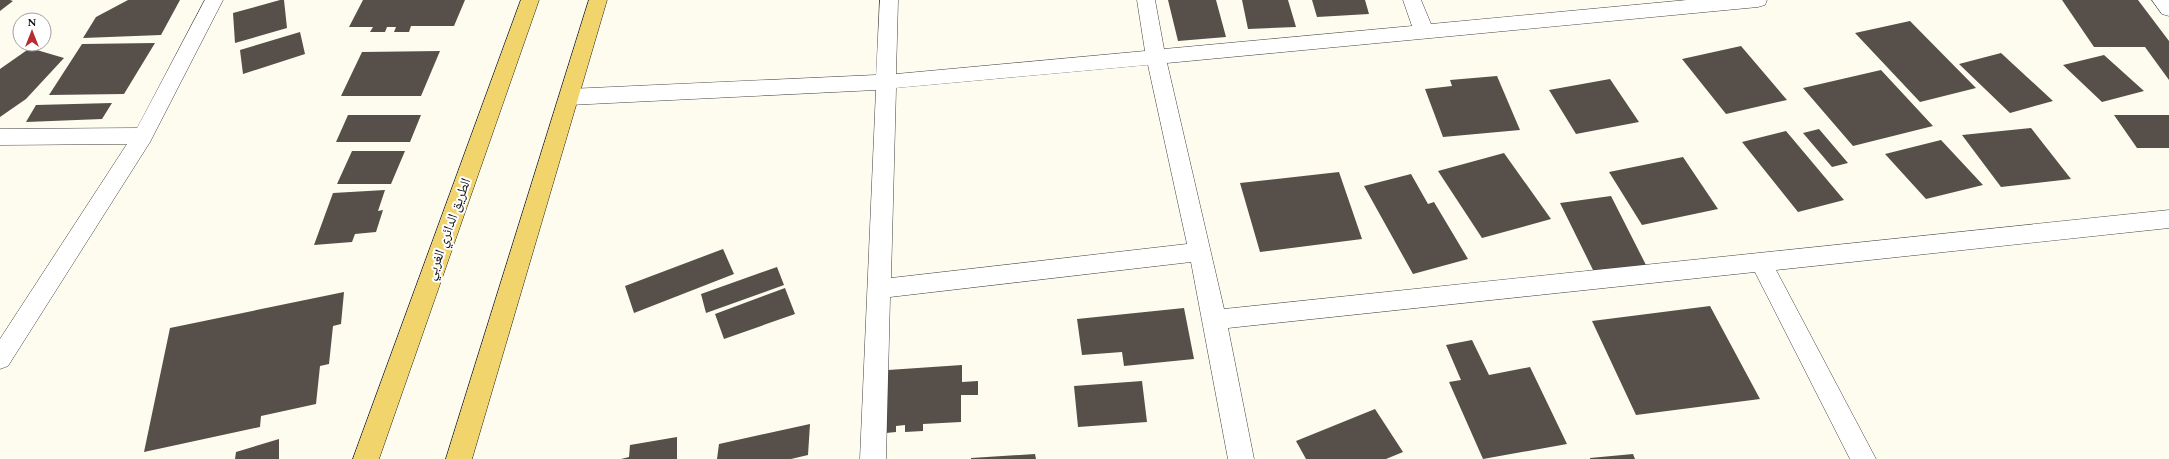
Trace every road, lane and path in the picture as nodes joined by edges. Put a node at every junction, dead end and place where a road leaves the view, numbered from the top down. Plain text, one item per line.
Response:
1 (214, 0) edge
2 (530, 0) edge
3 (598, 0) edge
4 (889, 0) edge
5 (1146, 0) edge
6 (1412, 0) edge
7 (1758, 0) edge
8 (2161, 0) edge
9 (1652, 5) edge
10 (2169, 9) edge
11 (1424, 32) junction
12 (1156, 57) junction
13 (886, 82) junction
14 (569, 97) junction
15 (144, 136) junction
16 (0, 137) edge
17 (2169, 219) edge
18 (1200, 252) junction
19 (1761, 262) junction
20 (879, 289) junction
21 (1215, 320) junction
22 (0, 359) edge
23 (366, 459) edge
24 (459, 459) edge
25 (873, 459) edge
26 (1241, 459) edge
27 (1863, 459) edge

1 - 15 street
2 - 23 main road, الطريق الدائري الغربي
3 - 14 main road
4 - 13 street
5 - 12 street
6 - 11 street
7 - 9 street
8 - 10 street
9 - 11 street
11 - 12 street
12 - 13 street
12 - 18 street
13 - 14 street
13 - 20 street
14 - 24 main road
15 - 16 street
15 - 22 street
17 - 19 street
18 - 20 street
18 - 21 street
19 - 21 street
19 - 27 street
20 - 25 street
21 - 26 street

